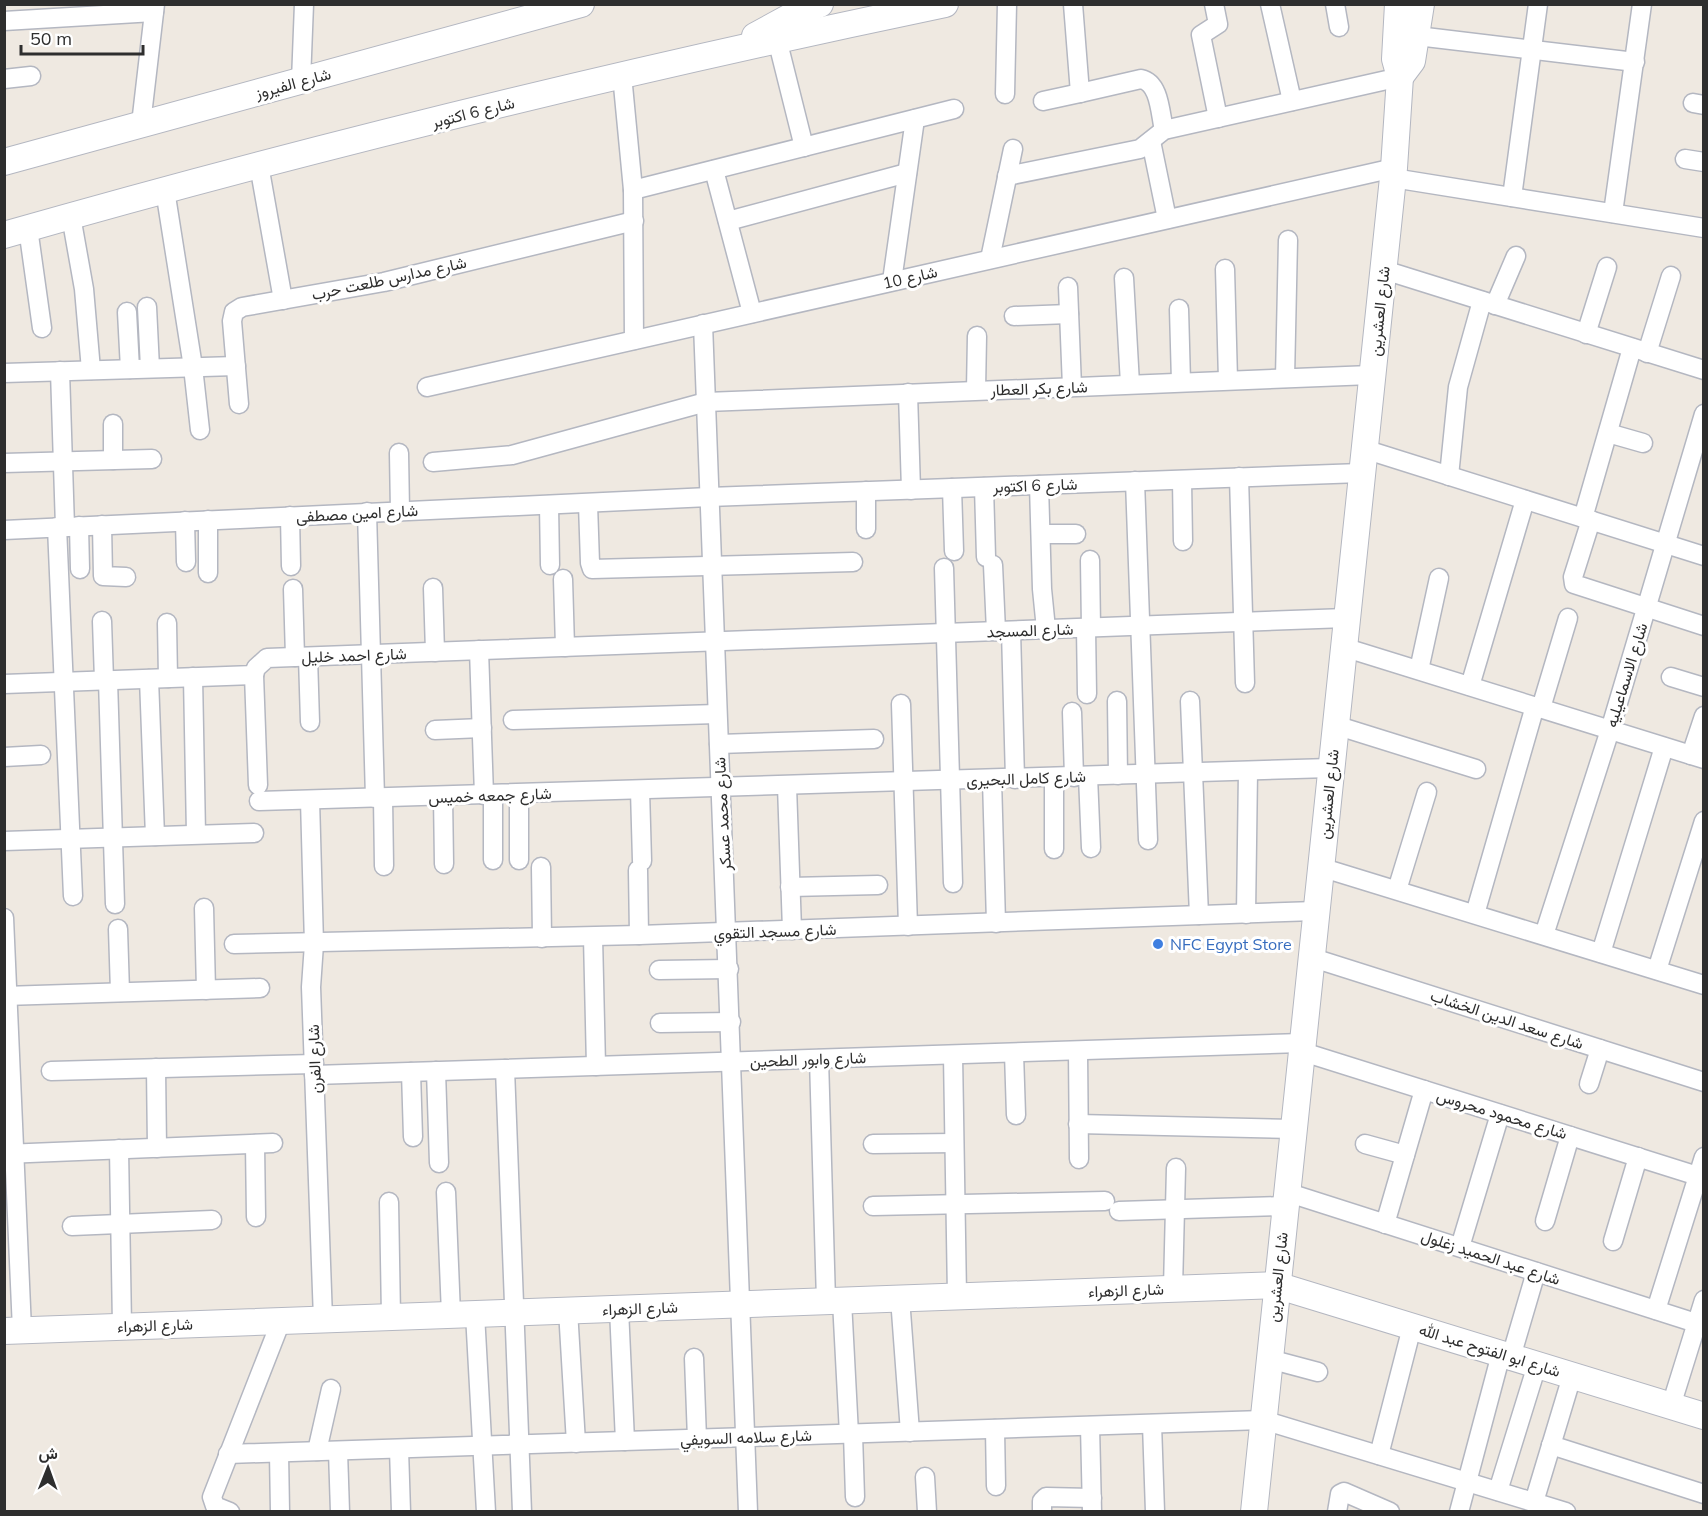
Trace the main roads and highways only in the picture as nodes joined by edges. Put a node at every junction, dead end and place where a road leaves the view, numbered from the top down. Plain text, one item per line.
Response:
1 (581, 4) edge
2 (820, 4) edge
3 (945, 4) edge
4 (1398, 4) edge
5 (1421, 4) edge
6 (735, 49) junction
7 (1400, 76) junction
8 (4, 162) edge
9 (16, 231) edge
10 (1276, 1285) junction
11 (13, 1331) edge
12 (1704, 1416) edge
13 (1254, 1512) edge

1 - 8 main road, شارع الفيروز
2 - 6 main road
3 - 6 main road, شارع 6 اكتوبر
4 - 7 main road, شارع العشرين
5 - 7 main road, شارع العشرين
6 - 9 main road, شارع 6 اكتوبر
7 - 10 main road, شارع العشرين
10 - 11 main road, شارع الزهراء
10 - 12 main road, شارع ابو الفتوح عبد الله
10 - 13 main road, شارع العشرين

